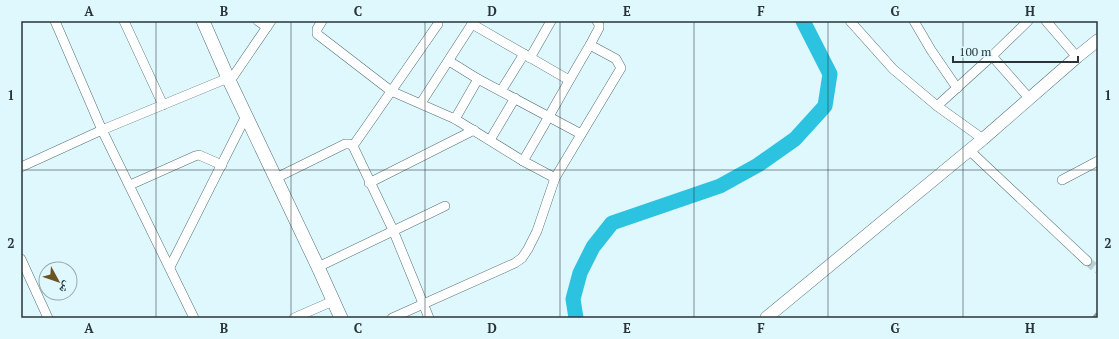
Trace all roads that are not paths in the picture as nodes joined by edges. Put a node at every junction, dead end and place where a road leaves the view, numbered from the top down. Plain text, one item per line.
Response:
1 (55, 21) edge
2 (124, 21) edge
3 (203, 21) edge
4 (258, 21) edge
5 (322, 21) edge
6 (438, 21) edge
7 (550, 21) edge
8 (597, 21) edge
9 (914, 21) edge
10 (1028, 21) edge
11 (1046, 21) edge
12 (852, 22) edge
13 (473, 23) edge
14 (269, 24) edge
15 (1098, 40) edge
16 (590, 45) junction
17 (527, 56) junction
18 (992, 56) junction
19 (1077, 57) junction
20 (449, 61) junction
21 (478, 78) junction
22 (229, 79) junction
23 (569, 80) junction
24 (957, 88) junction
25 (391, 91) junction
26 (501, 91) junction
27 (515, 98) junction
28 (1029, 98) junction
29 (421, 103) junction
30 (163, 105) junction
31 (937, 106) junction
32 (246, 116) junction
33 (550, 118) junction
34 (455, 119) junction
35 (102, 130) junction
36 (474, 130) junction
37 (581, 134) junction
38 (983, 139) junction
39 (490, 140) junction
40 (353, 146) junction
41 (969, 150) junction
42 (523, 161) junction
43 (1098, 161) edge
44 (222, 165) junction
45 (21, 167) edge
46 (276, 178) junction
47 (555, 178) junction
48 (1062, 180) dead end
49 (370, 183) junction
50 (130, 185) junction
51 (445, 206) dead end
52 (392, 230) junction
53 (21, 259) edge
54 (1087, 261) tunnel mouth
55 (170, 267) junction
56 (318, 267) junction
57 (333, 301) junction
58 (423, 304) junction
59 (48, 318) edge
60 (194, 318) edge
61 (294, 318) edge
62 (341, 318) edge
63 (392, 318) edge
64 (429, 318) edge
65 (766, 318) edge

1 - 35 street
2 - 30 street
3 - 22 main road
4 - 14 street
5 - 25 street
6 - 25 street
7 - 17 street
8 - 16 street
9 - 24 street
10 - 18 street
11 - 19 street
12 - 31 street
13 - 17 street
13 - 20 street
14 - 22 street
15 - 19 street
16 - 23 street
16 - 37 street
17 - 23 street
17 - 26 street
18 - 24 street
18 - 28 street
19 - 28 street
20 - 21 street
20 - 29 street
21 - 26 street
21 - 34 street
22 - 30 street
22 - 32 main road
23 - 33 street
24 - 31 street
25 - 29 street
25 - 40 street
26 - 27 street
27 - 33 street
27 - 39 street
28 - 38 street
29 - 34 street
30 - 35 street
31 - 38 street
32 - 44 street
32 - 46 main road
33 - 37 street
33 - 42 street
34 - 36 street
35 - 45 street
35 - 50 street
36 - 39 street
36 - 49 street
37 - 47 street
38 - 41 street
39 - 42 street
40 - 46 street
40 - 49 street
41 - 54 street
41 - 65 street
42 - 47 street
43 - 48 street
44 - 50 street
44 - 55 street
46 - 56 main road
47 - 58 street
49 - 52 street
50 - 55 street
51 - 52 street
52 - 56 street
52 - 58 street
53 - 59 street
55 - 60 street
56 - 57 main road
57 - 61 street
57 - 62 main road
58 - 63 street
58 - 64 street

